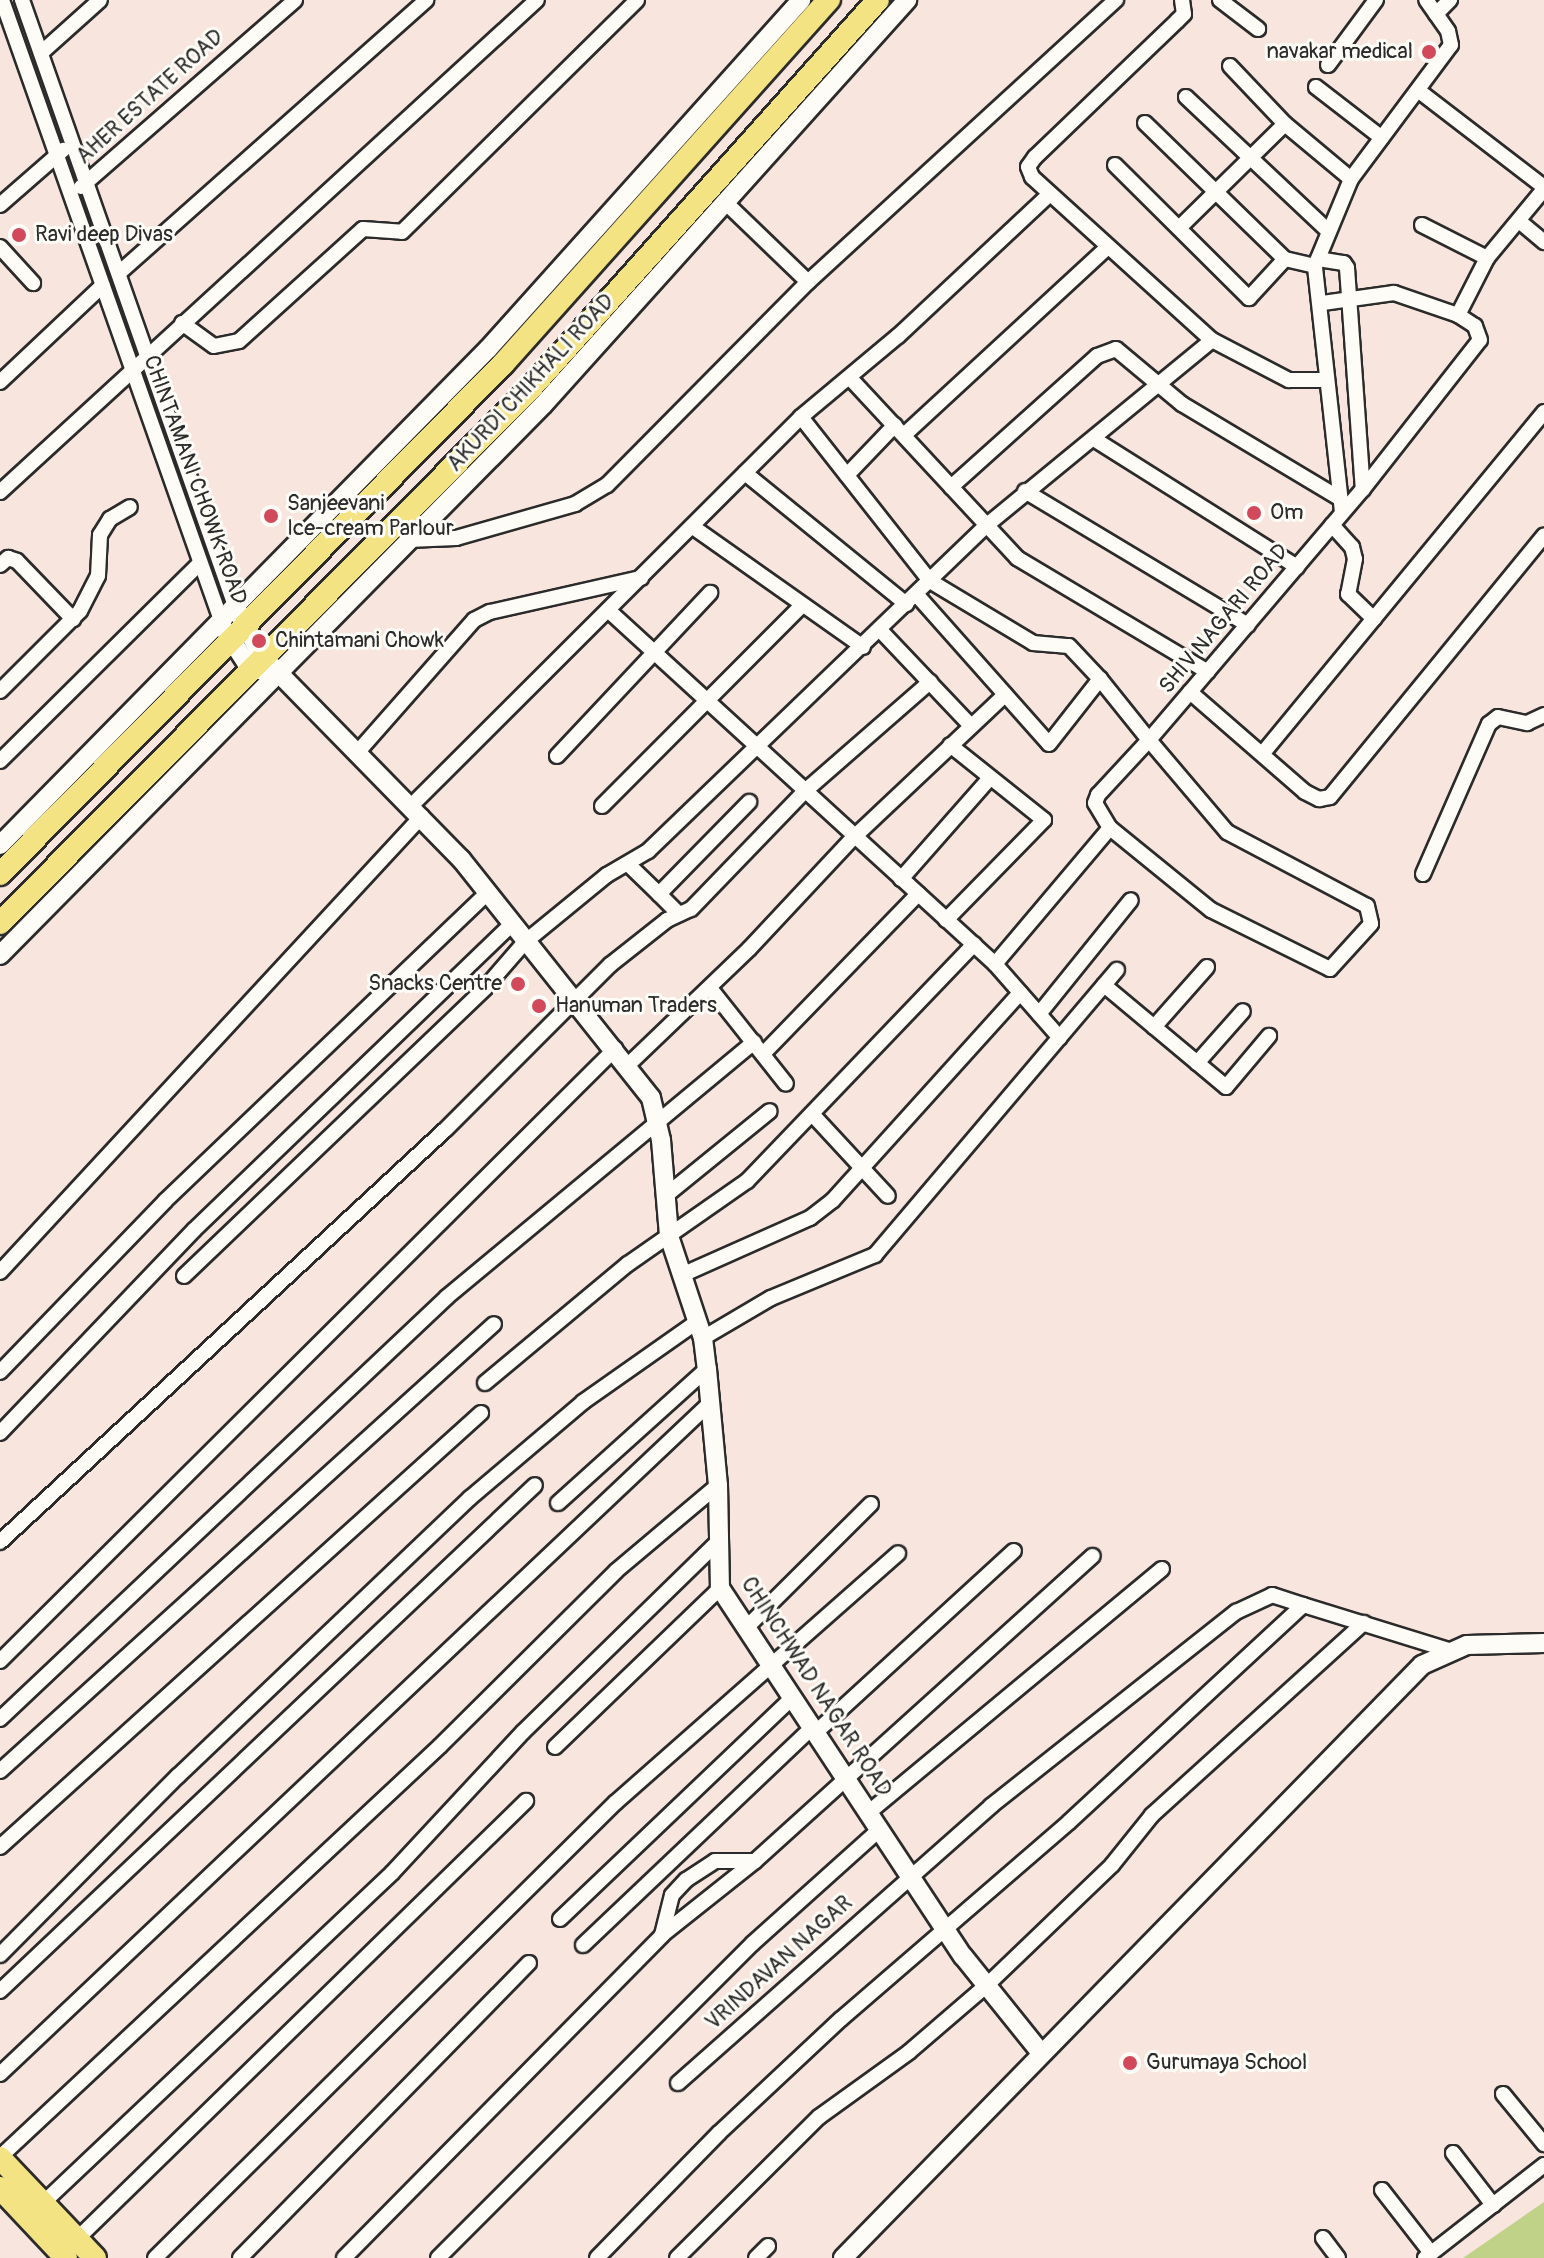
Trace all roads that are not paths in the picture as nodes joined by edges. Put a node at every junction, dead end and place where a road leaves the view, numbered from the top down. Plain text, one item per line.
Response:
1 (2, 0) edge
2 (22, 0) edge
3 (100, 0) edge
4 (295, 0) edge
5 (426, 0) edge
6 (537, 0) edge
7 (637, 0) edge
8 (801, 0) edge
9 (829, 0) edge
10 (878, 0) edge
11 (907, 0) edge
12 (1116, 0) edge
13 (1182, 0) edge
14 (1220, 0) edge
15 (1376, 0) edge
16 (1426, 0) edge
17 (1450, 0) edge
18 (1436, 14) junction
19 (1258, 29) dead end
20 (41, 53) junction
21 (1328, 65) dead end
22 (1230, 66) dead end
23 (1316, 87) dead end
24 (1419, 91) junction
25 (1186, 97) dead end
26 (1145, 123) dead end
27 (1285, 124) junction
28 (1382, 138) junction
29 (72, 142) junction
30 (57, 155) junction
31 (1249, 159) junction
32 (1115, 165) dead end
33 (1351, 179) junction
34 (87, 183) junction
35 (1544, 188) edge
36 (1217, 191) junction
37 (1050, 194) junction
38 (71, 195) junction
39 (725, 202) junction
40 (0, 205) edge
41 (1519, 221) junction
42 (1422, 225) dead end
43 (1179, 228) junction
44 (1326, 229) junction
45 (1544, 242) edge
46 (0, 247) edge
47 (1107, 248) junction
48 (1487, 258) junction
49 (1285, 259) junction
50 (1316, 262) junction
51 (119, 273) junction
52 (808, 282) junction
53 (33, 283) dead end
54 (103, 285) junction
55 (1347, 298) junction
56 (1323, 303) junction
57 (1458, 315) junction
58 (182, 323) junction
59 (1212, 340) junction
60 (145, 357) junction
61 (129, 373) junction
62 (850, 378) junction
63 (1327, 380) junction
64 (0, 382) edge
65 (1158, 387) junction
66 (1544, 412) edge
67 (801, 417) junction
68 (900, 430) junction
69 (1094, 439) junction
70 (745, 473) junction
71 (847, 475) junction
72 (951, 487) junction
73 (1363, 489) junction
74 (1025, 491) junction
75 (0, 492) edge
76 (1342, 506) junction
77 (130, 507) dead end
78 (987, 525) junction
79 (1332, 525) junction
80 (693, 527) junction
81 (1544, 536) edge
82 (408, 540) junction
83 (199, 564) junction
84 (0, 565) edge
85 (1297, 567) junction
86 (643, 578) junction
87 (930, 581) junction
88 (710, 593) dead end
89 (911, 599) junction
90 (801, 606) junction
91 (608, 610) junction
92 (73, 619) junction
93 (1374, 619) junction
94 (232, 623) junction
95 (1248, 625) junction
96 (880, 630) junction
97 (863, 647) junction
98 (654, 651) junction
99 (255, 661) junction
100 (1208, 672) junction
101 (278, 675) junction
102 (1100, 679) junction
103 (930, 682) junction
104 (0, 691) edge
105 (1190, 692) junction
106 (1005, 695) junction
107 (707, 699) junction
108 (1544, 715) edge
109 (971, 726) junction
110 (1149, 740) junction
111 (950, 745) junction
112 (757, 747) junction
113 (1263, 753) junction
114 (356, 754) junction
115 (557, 756) dead end
116 (0, 761) edge
117 (990, 778) junction
118 (805, 791) junction
119 (749, 802) dead end
120 (602, 806) dead end
121 (417, 811) junction
122 (1110, 828) junction
123 (853, 838) junction
124 (0, 845) edge
125 (629, 865) junction
126 (0, 874) edge
127 (1423, 874) dead end
128 (901, 879) junction
129 (487, 893) junction
130 (659, 894) junction
131 (918, 894) junction
132 (1131, 900) dead end
133 (679, 914) junction
134 (946, 920) junction
135 (0, 923) edge
136 (511, 925) junction
137 (525, 942) junction
138 (974, 944) junction
139 (0, 955) edge
140 (995, 964) junction
141 (1207, 967) dead end
142 (1117, 970) dead end
143 (1104, 985) junction
144 (710, 988) junction
145 (1020, 993) junction
146 (575, 1002) junction
147 (1243, 1011) dead end
148 (1039, 1014) junction
149 (1154, 1027) junction
150 (1269, 1036) dead end
151 (1060, 1038) junction
152 (759, 1048) junction
153 (615, 1049) junction
154 (1197, 1063) junction
155 (628, 1065) junction
156 (786, 1084) dead end
157 (770, 1111) dead end
158 (813, 1115) junction
159 (657, 1120) junction
160 (863, 1169) junction
161 (888, 1196) dead end
162 (664, 1197) junction
163 (669, 1236) junction
164 (182, 1244) junction
165 (199, 1261) junction
166 (0, 1272) edge
167 (684, 1274) junction
168 (184, 1276) dead end
169 (494, 1324) dead end
170 (700, 1330) junction
171 (707, 1369) junction
172 (0, 1372) edge
173 (485, 1383) dead end
174 (711, 1402) junction
175 (481, 1413) dead end
176 (0, 1433) edge
177 (535, 1485) dead end
178 (718, 1485) junction
179 (558, 1503) dead end
180 (871, 1504) dead end
181 (719, 1541) junction
182 (0, 1542) edge
183 (1014, 1551) dead end
184 (898, 1553) dead end
185 (1092, 1556) dead end
186 (1162, 1569) dead end
187 (720, 1588) junction
188 (1303, 1605) junction
189 (1364, 1623) junction
190 (746, 1628) junction
191 (1544, 1643) edge
192 (1448, 1650) junction
193 (0, 1661) edge
194 (770, 1666) junction
195 (791, 1699) junction
196 (0, 1719) edge
197 (812, 1731) junction
198 (555, 1747) dead end
199 (0, 1771) edge
200 (846, 1779) junction
201 (526, 1801) dead end
202 (868, 1813) junction
203 (879, 1830) junction
204 (0, 1847) edge
205 (755, 1861) junction
206 (910, 1876) junction
207 (560, 1919) dead end
208 (945, 1927) junction
209 (662, 1935) junction
210 (583, 1945) dead end
211 (0, 1955) edge
212 (529, 1963) dead end
213 (987, 1985) junction
214 (0, 1991) edge
215 (1041, 2053) junction
216 (0, 2074) edge
217 (678, 2083) dead end
218 (1503, 2094) dead end
219 (1544, 2144) edge
220 (1453, 2153) dead end
221 (1544, 2165) edge
222 (2, 2172) edge
223 (1382, 2190) dead end
224 (42, 2204) junction
225 (1493, 2205) junction
226 (1323, 2238) dead end
227 (768, 2246) dead end
228 (71, 2249) edge
229 (1428, 2256) edge
230 (95, 2258) edge
231 (155, 2258) edge
232 (240, 2258) edge
233 (344, 2258) edge
234 (438, 2258) edge
235 (597, 2258) edge
236 (677, 2258) edge
237 (756, 2258) edge
238 (843, 2258) edge
239 (1338, 2258) edge

1 - 30 street, CHINTAMANI CHOWK ROAD
2 - 20 street, CHINTAMANI CHOWK ROAD
3 - 20 street
4 - 34 street, AHER ESTATE ROAD
5 - 51 street
6 - 58 street
7 - 58 street
8 - 94 street
9 - 94 main road, AKURDI CHIKHALI ROAD
10 - 99 main road, AKURDI CHIKHALI ROAD
11 - 39 street
12 - 52 street
13 - 37 street
14 - 19 street
15 - 21 street
16 - 18 street
17 - 18 street
18 - 24 street
20 - 29 street, CHINTAMANI CHOWK ROAD
22 - 27 street
23 - 28 street
24 - 28 street
24 - 35 street
25 - 31 street
26 - 36 street
27 - 31 street
27 - 33 street
28 - 33 street
29 - 30 street
29 - 34 street, CHINTAMANI CHOWK ROAD
30 - 38 street, CHINTAMANI CHOWK ROAD
30 - 40 street
31 - 36 street
31 - 44 street
32 - 43 street
33 - 44 street
34 - 38 street, AHER ESTATE ROAD
34 - 51 street, CHINTAMANI CHOWK ROAD
35 - 41 street
36 - 43 street
36 - 49 street
37 - 47 street
37 - 62 street
38 - 54 street, CHINTAMANI CHOWK ROAD
39 - 52 street
39 - 82 street
41 - 45 street
41 - 48 street
42 - 48 street
43 - 49 street
44 - 50 street
46 - 53 street
47 - 59 street
47 - 68 street
48 - 57 street
49 - 50 street
50 - 55 street
50 - 56 street
51 - 60 street, CHINTAMANI CHOWK ROAD
52 - 82 street
54 - 61 street, CHINTAMANI CHOWK ROAD
54 - 64 street
55 - 56 street
55 - 57 street
55 - 73 street
56 - 63 street
57 - 73 street, SHIV NAGARI ROAD
58 - 60 street
59 - 63 street
59 - 65 street
60 - 61 street
60 - 94 street, CHINTAMANI CHOWK ROAD
61 - 75 street
61 - 83 street, CHINTAMANI CHOWK ROAD
62 - 67 street
62 - 68 street
63 - 76 street
65 - 69 street
65 - 72 street
65 - 76 street
66 - 93 street
67 - 70 street
67 - 71 street
68 - 71 street
68 - 72 street
69 - 74 street
69 - 85 street
70 - 80 street
70 - 89 street
71 - 87 street
72 - 78 street
73 - 76 street, SHIV NAGARI ROAD
74 - 78 street
74 - 95 street
76 - 79 street, SHIV NAGARI ROAD
77 - 92 street
78 - 87 street
78 - 100 street
79 - 85 street, SHIV NAGARI ROAD
79 - 93 street
80 - 86 street
80 - 90 street
81 - 113 street
82 - 101 street
83 - 94 street, CHINTAMANI CHOWK ROAD
83 - 116 street
84 - 92 street
85 - 95 street, SHIV NAGARI ROAD
86 - 91 street
86 - 114 street
87 - 89 street
87 - 102 street
88 - 98 street
89 - 96 street
89 - 106 street
90 - 97 street
90 - 107 street
91 - 98 street
91 - 121 street
92 - 104 street
93 - 113 street
94 - 99 street, CHINTAMANI CHOWK ROAD
94 - 124 street
94 - 126 main road, AKURDI CHIKHALI ROAD
95 - 100 street, SHIV NAGARI ROAD
96 - 97 street
96 - 103 street
97 - 112 street
98 - 107 street
98 - 115 street
99 - 101 street, CHINTAMANI CHOWK ROAD
99 - 135 main road, AKURDI CHIKHALI ROAD
100 - 105 street, SHIV NAGARI ROAD
101 - 114 street, CHINCHWAD NAGAR ROAD
101 - 139 street
102 - 106 street
102 - 110 street
103 - 109 street
103 - 118 street
105 - 110 street, SHIV NAGARI ROAD
105 - 113 street
106 - 109 street
107 - 112 street
107 - 120 street
108 - 127 street
109 - 111 street
110 - 122 street, SHIV NAGARI ROAD
110 - 122 street
111 - 117 street
111 - 123 street
112 - 118 street
112 - 125 street
114 - 121 street, CHINCHWAD NAGAR ROAD
117 - 128 street
117 - 134 street
118 - 123 street
118 - 133 street
119 - 130 street
121 - 129 street, CHINCHWAD NAGAR ROAD
121 - 166 street
122 - 140 street
123 - 128 street
123 - 144 street
125 - 130 street
125 - 137 street
128 - 131 street
129 - 136 street, CHINCHWAD NAGAR ROAD
129 - 172 street
130 - 133 street
131 - 134 street
131 - 152 street
132 - 148 street
133 - 146 street
134 - 138 street
136 - 137 street, CHINCHWAD NAGAR ROAD
136 - 164 street
137 - 146 street, CHINCHWAD NAGAR ROAD
137 - 165 street
138 - 140 street
138 - 158 street
140 - 145 street
141 - 149 street
142 - 143 street
143 - 149 street
143 - 151 street
144 - 152 street
144 - 155 street
145 - 148 street
145 - 160 street
146 - 153 street, CHINCHWAD NAGAR ROAD
146 - 182 street
147 - 154 street
148 - 151 street
149 - 154 street
150 - 154 street
151 - 170 street
152 - 156 street
152 - 159 street
153 - 155 street, CHINCHWAD NAGAR ROAD
153 - 193 street
155 - 159 street, CHINCHWAD NAGAR ROAD
157 - 162 street
158 - 160 street
158 - 163 street
159 - 162 street, CHINCHWAD NAGAR ROAD
159 - 196 street
160 - 161 street
160 - 167 street
162 - 163 street, CHINCHWAD NAGAR ROAD
163 - 167 street, CHINCHWAD NAGAR ROAD
163 - 173 street
164 - 165 street
164 - 176 street
165 - 168 street
167 - 170 street, CHINCHWAD NAGAR ROAD
169 - 199 street
170 - 171 street, CHINCHWAD NAGAR ROAD
170 - 211 street
171 - 174 street, CHINCHWAD NAGAR ROAD
171 - 179 street
174 - 178 street, CHINCHWAD NAGAR ROAD
174 - 216 street
175 - 204 street
177 - 214 street
178 - 181 street, CHINCHWAD NAGAR ROAD
178 - 222 street
180 - 190 street
181 - 187 street, CHINCHWAD NAGAR ROAD
181 - 224 street
183 - 197 street
184 - 194 street
185 - 200 street
186 - 202 street
187 - 190 street, CHINCHWAD NAGAR ROAD
187 - 198 street
188 - 189 street, VRINDAVAN NAGAR
188 - 206 street, VRINDAVAN NAGAR
188 - 208 street
189 - 192 street, VRINDAVAN NAGAR
189 - 213 street
190 - 194 street, CHINCHWAD NAGAR ROAD
191 - 192 street
192 - 215 street
194 - 195 street, CHINCHWAD NAGAR ROAD
194 - 231 street
195 - 197 street, CHINCHWAD NAGAR ROAD
195 - 207 street
197 - 200 street, CHINCHWAD NAGAR ROAD
197 - 210 street
200 - 202 street, CHINCHWAD NAGAR ROAD
200 - 205 street
201 - 228 street
202 - 203 street, CHINCHWAD NAGAR ROAD
203 - 206 street, CHINCHWAD NAGAR ROAD
203 - 234 street
205 - 209 street
205 - 209 street
206 - 208 street, CHINCHWAD NAGAR ROAD
206 - 217 street, VRINDAVAN NAGAR
208 - 213 street, CHINCHWAD NAGAR ROAD
208 - 235 street
209 - 233 street
212 - 232 street
213 - 215 street, CHINCHWAD NAGAR ROAD
213 - 236 street
215 - 238 street
218 - 219 street
220 - 225 street
221 - 225 street
222 - 224 main road
222 - 228 main road
223 - 229 street
224 - 228 main road
225 - 229 street
226 - 239 street
227 - 237 street
228 - 230 main road

